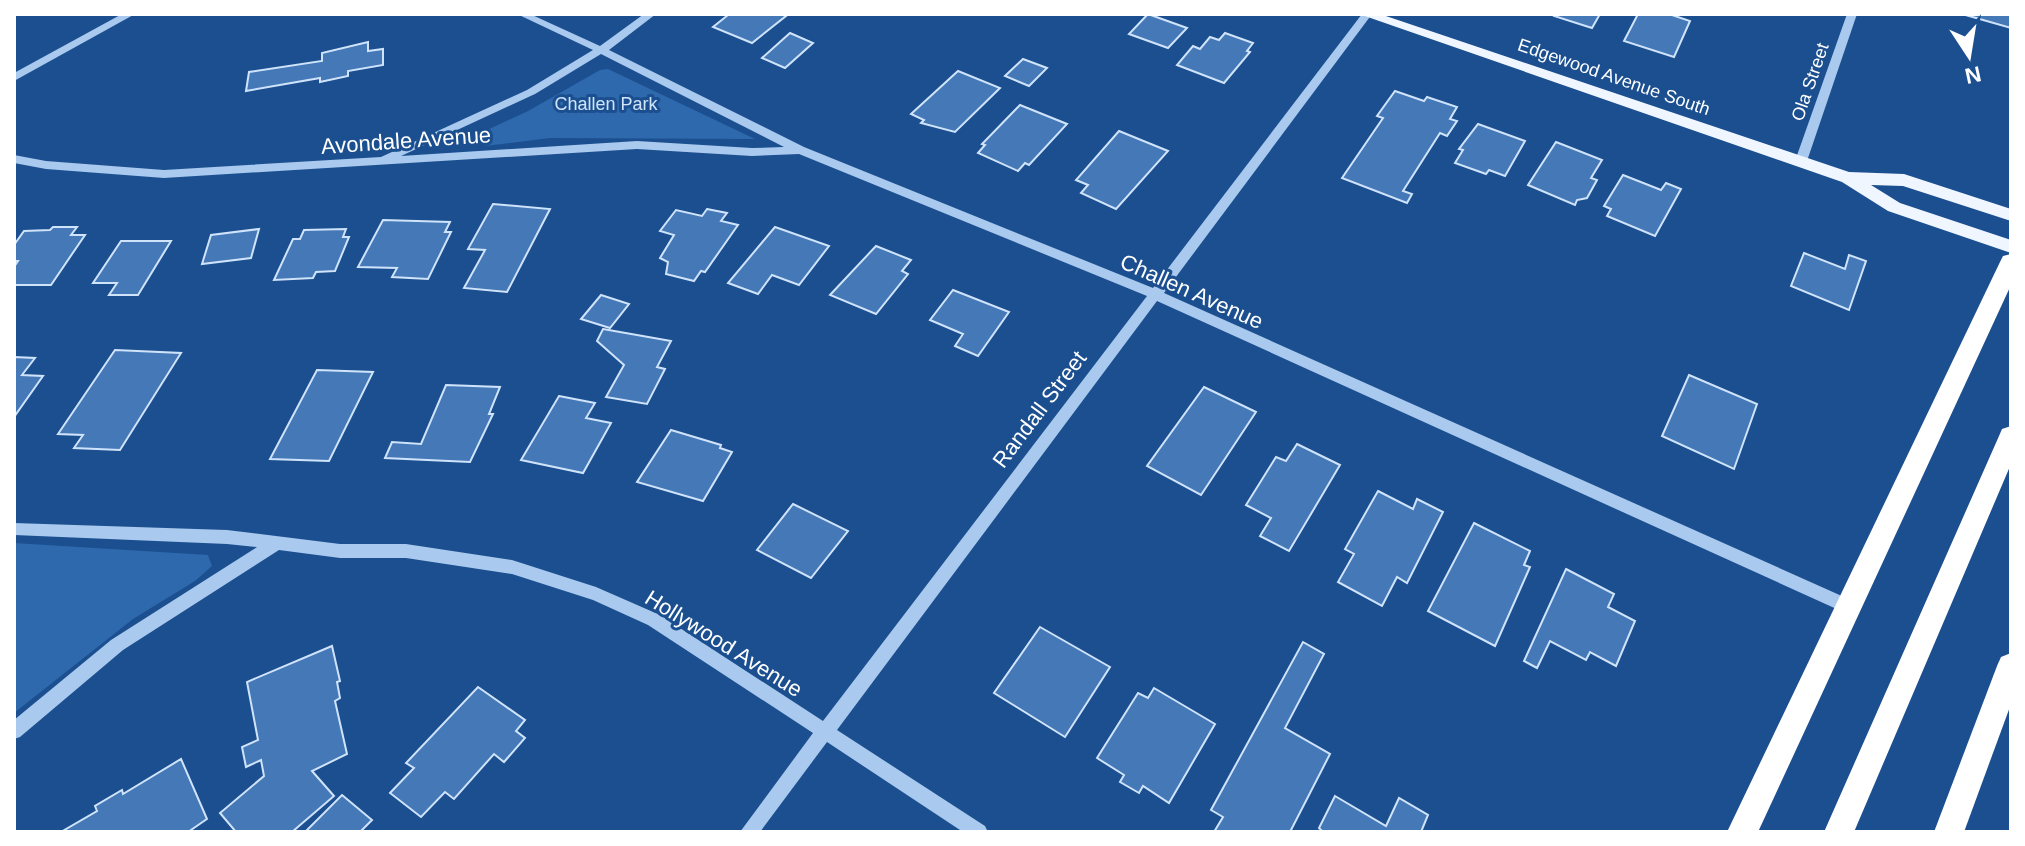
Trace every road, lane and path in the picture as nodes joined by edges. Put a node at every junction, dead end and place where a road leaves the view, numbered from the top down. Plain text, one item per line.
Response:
1 (130, 14) edge
2 (522, 14) edge
3 (651, 14) edge
4 (1366, 14) edge
5 (1852, 14) edge
6 (601, 50) junction
7 (14, 78) edge
8 (800, 150) junction
9 (14, 159) edge
10 (379, 161) junction
11 (1801, 161) junction
12 (1848, 178) junction
13 (2011, 215) edge
14 (2011, 247) edge
15 (2011, 262) edge
16 (1154, 294) junction
17 (2011, 436) edge
18 (14, 529) edge
19 (277, 543) junction
20 (1847, 606) junction
21 (2011, 666) edge
22 (14, 731) edge
23 (824, 732) junction
24 (749, 832) edge
25 (979, 832) edge
26 (1742, 832) edge
27 (1839, 832) edge
28 (1949, 832) edge

1 - 7 street
2 - 6 street, Challen Avenue
3 - 6 street
4 - 11 main road, Edgewood Avenue South
4 - 16 street, Randall Street
5 - 11 street, Ola Street
6 - 8 street, Challen Avenue
6 - 10 street
8 - 10 street, Avondale Avenue
8 - 16 street, Challen Avenue
9 - 10 street, Avondale Avenue
11 - 12 main road, Edgewood Avenue South
12 - 13 main road, Edgewood Avenue South
12 - 14 main road, Edgewood Avenue South
15 - 20 highway
16 - 20 street, Challen Avenue
16 - 23 street, Randall Street
17 - 27 highway
18 - 19 street, Hollywood Avenue
19 - 22 street
19 - 23 street, Hollywood Avenue
20 - 26 highway
21 - 28 highway
23 - 24 street, Randall Street
23 - 25 street, Hollywood Avenue

